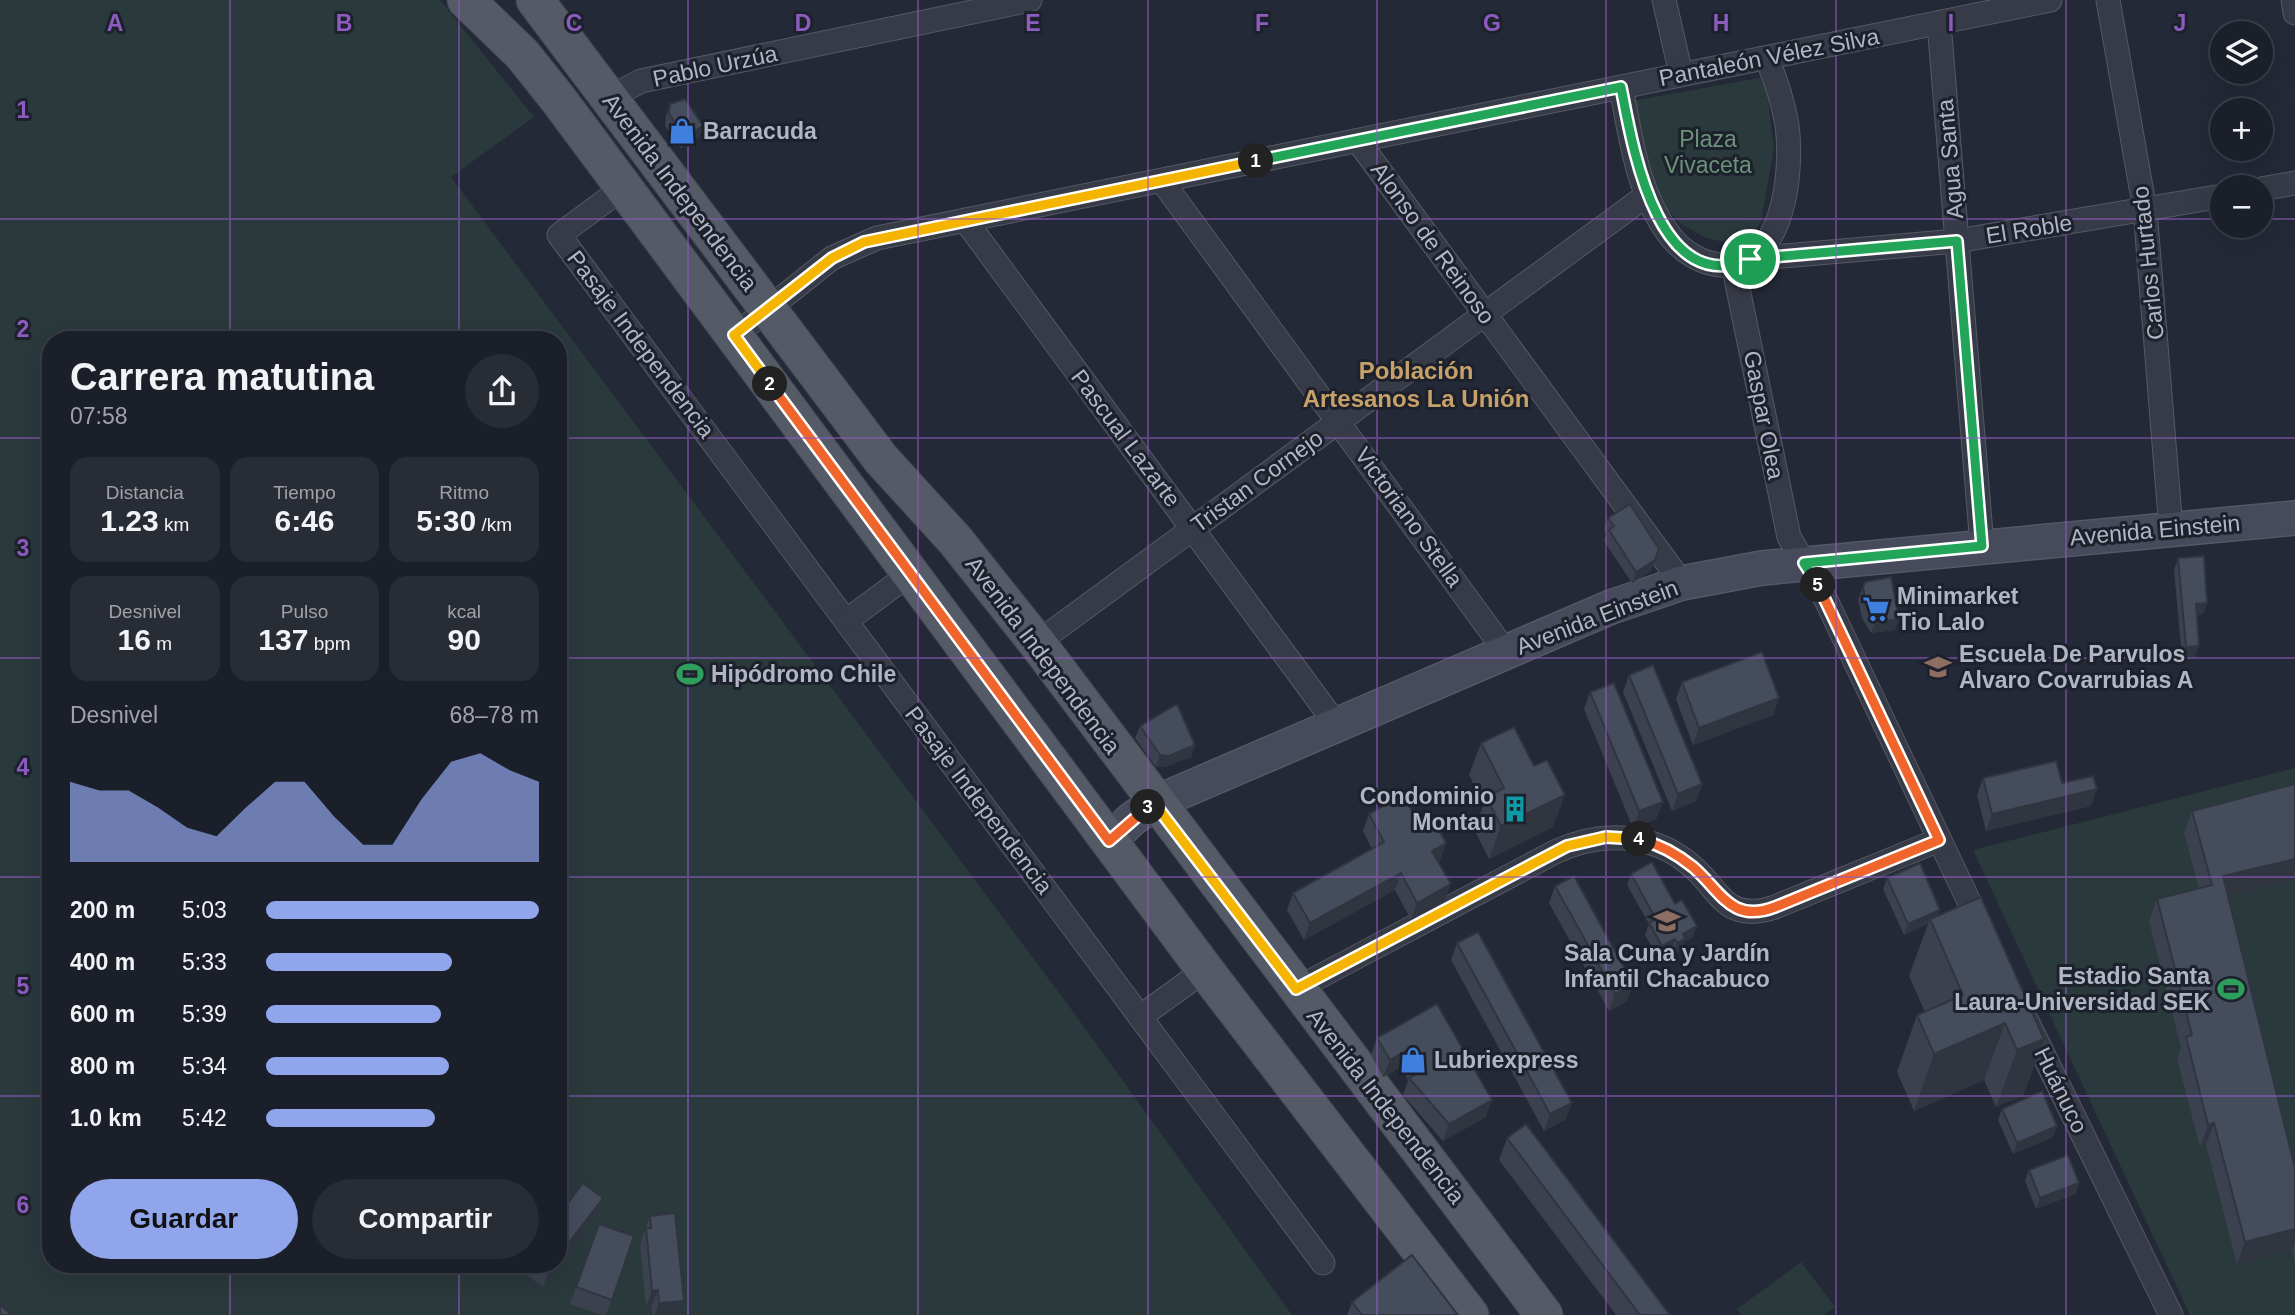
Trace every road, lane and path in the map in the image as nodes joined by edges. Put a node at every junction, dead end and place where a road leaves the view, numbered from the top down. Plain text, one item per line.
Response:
1 (466, 0) edge
2 (535, 0) edge
3 (1030, 0) edge
4 (1664, 0) edge
5 (2050, 0) edge
6 (2108, 0) edge
7 (2293, 0) edge
8 (1003, 2) edge
9 (2295, 13) edge
10 (1939, 23) junction
11 (1767, 59) junction
12 (1681, 74) junction
13 (1621, 87) junction
14 (609, 98) junction
15 (1358, 141) junction
16 (1162, 181) junction
17 (2295, 183) edge
18 (624, 187) junction
19 (2273, 187) edge
20 (1647, 195) junction
21 (2210, 198) edge
22 (2145, 210) junction
23 (965, 220) junction
24 (1957, 241) junction
25 (1742, 261) junction
26 (768, 307) junction
27 (1486, 313) junction
28 (734, 335) junction
29 (1339, 421) junction
30 (2295, 518) edge
31 (1194, 528) junction
32 (2171, 529) junction
33 (1982, 546) junction
34 (1804, 563) junction
35 (911, 573) junction
36 (1682, 583) junction
37 (846, 621) junction
38 (1037, 642) junction
39 (1506, 652) junction
40 (1336, 724) junction
41 (1154, 803) junction
42 (1939, 840) junction
43 (1109, 841) junction
44 (1993, 951) edge
45 (1205, 970) junction
46 (1296, 989) junction
47 (2017, 1001) edge
48 (1140, 1017) junction
49 (1323, 1263) dead end
50 (1470, 1315) edge
51 (1544, 1315) edge
52 (2171, 1315) edge

1 - 18 main road, Avenida Independencia
2 - 14 main road, Avenida Independencia
3 - 8 street, Pablo Urzúa
4 - 12 street
5 - 10 street, Pantaleón Vélez Silva
6 - 22 street, Carlos Hurtado
7 - 9 street
8 - 14 street, Pablo Urzúa
10 - 11 street, Pantaleón Vélez Silva
10 - 24 street, Agua Santa
11 - 12 street, Pantaleón Vélez Silva
11 - 25 street
12 - 13 street, Pantaleón Vélez Silva
13 - 15 street, Pantaleón Vélez Silva
13 - 20 street
14 - 26 main road, Avenida Independencia
15 - 16 street, Pantaleón Vélez Silva
15 - 27 street, Alonso de Reinoso
16 - 23 street, Pantaleón Vélez Silva
16 - 29 street, Victoriano Stella
17 - 19 street
18 - 28 main road, Avenida Independencia
18 - 37 street, Pasaje Independencia
20 - 25 street
20 - 27 street, Tristan Cornejo
21 - 22 street, El Roble
22 - 24 street, El Roble
22 - 32 street, Carlos Hurtado
23 - 26 street, Pantaleón Vélez Silva
23 - 31 street, Pascual Lazarte
24 - 25 street, El Roble
24 - 33 street, Agua Santa
25 - 34 street, Gaspar Olea
26 - 28 street, Pantaleón Vélez Silva
26 - 38 main road, Avenida Independencia
27 - 29 street, Tristan Cornejo
27 - 36 street, Alonso de Reinoso
28 - 35 main road, Avenida Independencia
29 - 31 street, Tristan Cornejo
29 - 39 street, Victoriano Stella
30 - 32 main road, Avenida Einstein
31 - 38 street, Tristan Cornejo
31 - 40 street, Pascual Lazarte
32 - 33 main road, Avenida Einstein
33 - 34 main road, Avenida Einstein
34 - 36 main road, Avenida Einstein
34 - 42 street
35 - 37 street
35 - 43 main road, Avenida Independencia
36 - 39 main road, Avenida Einstein
37 - 48 street, Pasaje Independencia
38 - 41 main road, Avenida Independencia
39 - 40 main road, Avenida Einstein
40 - 41 main road, Avenida Einstein
41 - 43 main road, Avenida Einstein
41 - 46 main road, Avenida Independencia
42 - 44 street
42 - 46 street
43 - 45 main road, Avenida Independencia
45 - 48 street
45 - 50 main road, Avenida Independencia
46 - 51 main road, Avenida Independencia
47 - 52 street, Huánuco
48 - 49 street, Pasaje Independencia

